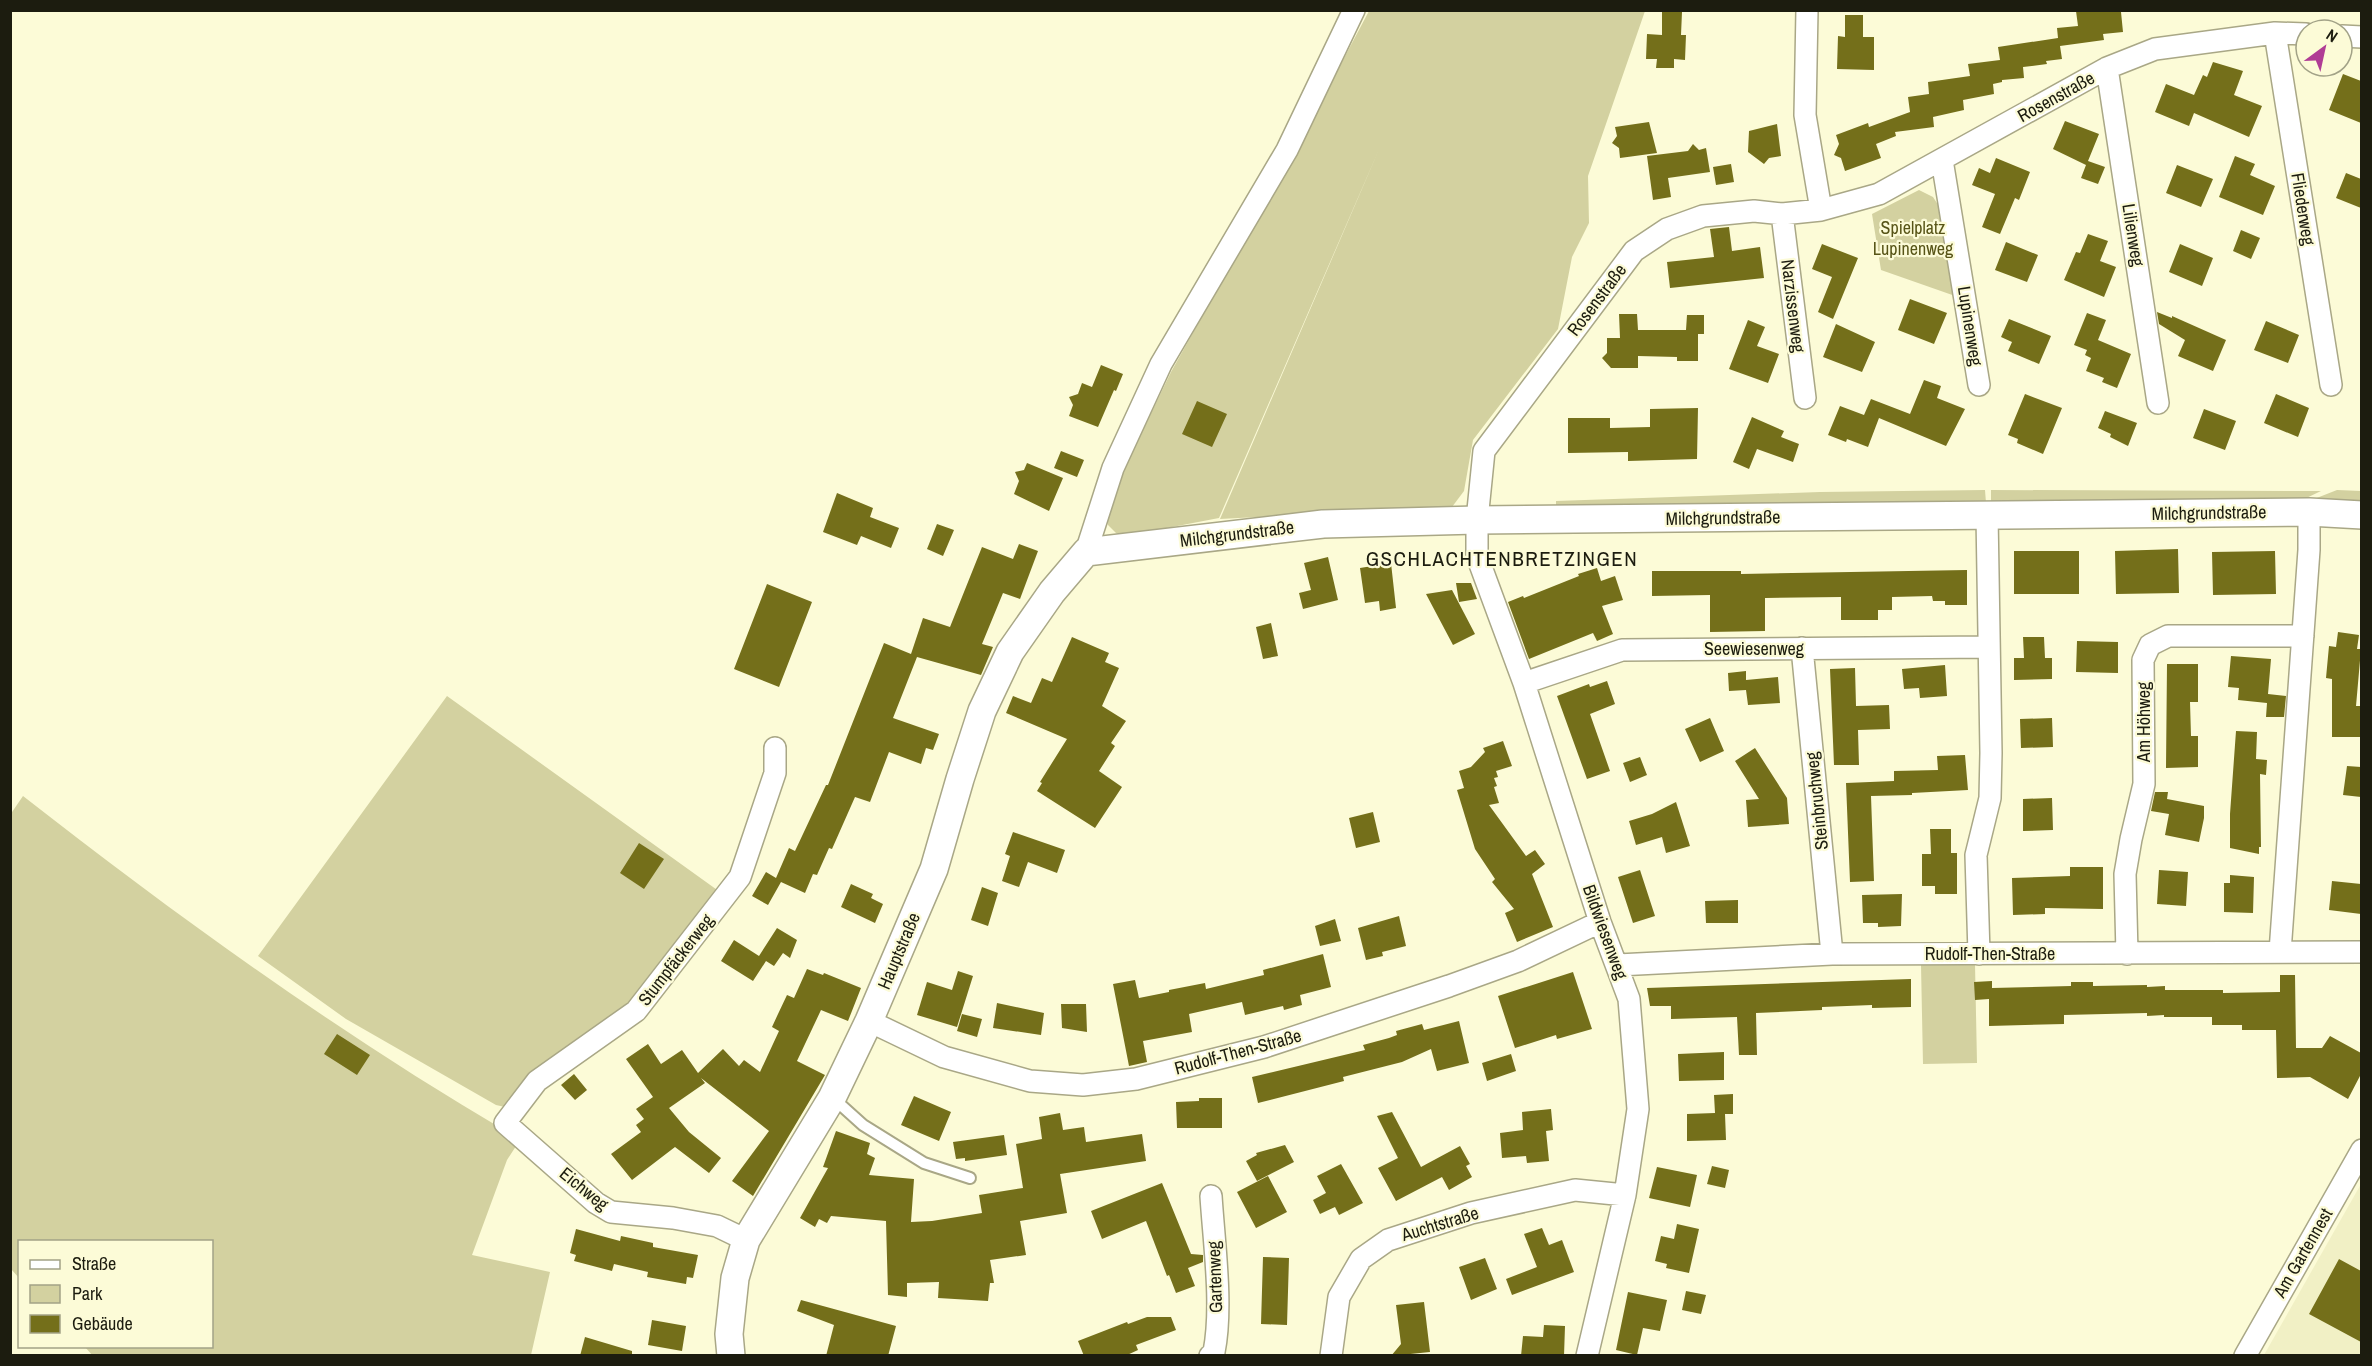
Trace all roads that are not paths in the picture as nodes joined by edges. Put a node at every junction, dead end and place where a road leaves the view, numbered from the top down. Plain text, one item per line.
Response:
1 (1354, 10) edge
2 (1807, 10) edge
3 (2275, 33) junction
4 (2294, 34) edge
5 (2107, 68) junction
6 (1942, 160) junction
7 (1821, 210) junction
8 (1782, 214) junction
9 (1979, 385) dead end
10 (2331, 385) dead end
11 (1805, 398) dead end
12 (2158, 402) dead end
13 (2309, 512) junction
14 (1987, 515) junction
15 (2361, 515) edge
16 (1477, 520) junction
17 (1086, 552) junction
18 (2303, 636) junction
19 (1989, 647) junction
20 (1802, 648) junction
21 (1524, 683) junction
22 (775, 748) dead end
23 (1600, 922) junction
24 (2280, 952) junction
25 (2361, 952) edge
26 (1832, 954) junction
27 (1979, 954) junction
28 (2127, 954) junction
29 (1618, 965) junction
30 (869, 1021) junction
31 (832, 1098) junction
32 (506, 1123) joint
33 (2361, 1149) edge
34 (970, 1178) dead end
35 (1625, 1195) junction
36 (1211, 1196) dead end
37 (746, 1240) junction
38 (730, 1356) edge
39 (1210, 1356) edge
40 (1331, 1356) edge
41 (1587, 1356) edge
42 (2245, 1356) edge

1 - 17 street
2 - 7 street
3 - 4 street, Rosenstraße
3 - 5 street, Rosenstraße
3 - 10 street, Fliederweg
5 - 6 street, Rosenstraße
5 - 12 street, Lilienweg
6 - 7 street, Rosenstraße
6 - 9 street, Lupinenweg
7 - 8 street, Rosenstraße
8 - 11 street, Narzissenweg
8 - 16 street, Rosenstraße
13 - 14 street, Milchgrundstraße
13 - 15 street, Milchgrundstraße
13 - 18 street
14 - 16 street, Milchgrundstraße
14 - 19 street
16 - 17 street, Milchgrundstraße
16 - 21 street, Bildwiesenweg
17 - 30 street, Hauptstraße
18 - 24 street
18 - 28 street, Am Höhweg
19 - 20 street, Seewiesenweg
19 - 27 street
20 - 21 street, Seewiesenweg
20 - 26 street, Steinbruchweg
21 - 23 street, Bildwiesenweg
22 - 32 street, Stumpfäckerweg
23 - 29 street, Bildwiesenweg
23 - 30 street, Rudolf-Then-Straße
24 - 25 street, Rudolf-Then-Straße
24 - 28 street, Rudolf-Then-Straße
26 - 27 street, Rudolf-Then-Straße
26 - 29 street, Rudolf-Then-Straße
27 - 28 street, Rudolf-Then-Straße
29 - 35 street, Bildwiesenweg
30 - 31 street, Hauptstraße
31 - 34 lane
31 - 37 street, Hauptstraße
32 - 37 street, Eichweg
33 - 42 street, Am Gartennest
35 - 40 street, Auchtstraße
35 - 41 street, Bildwiesenweg
36 - 39 street, Gartenweg
37 - 38 street, Hauptstraße

